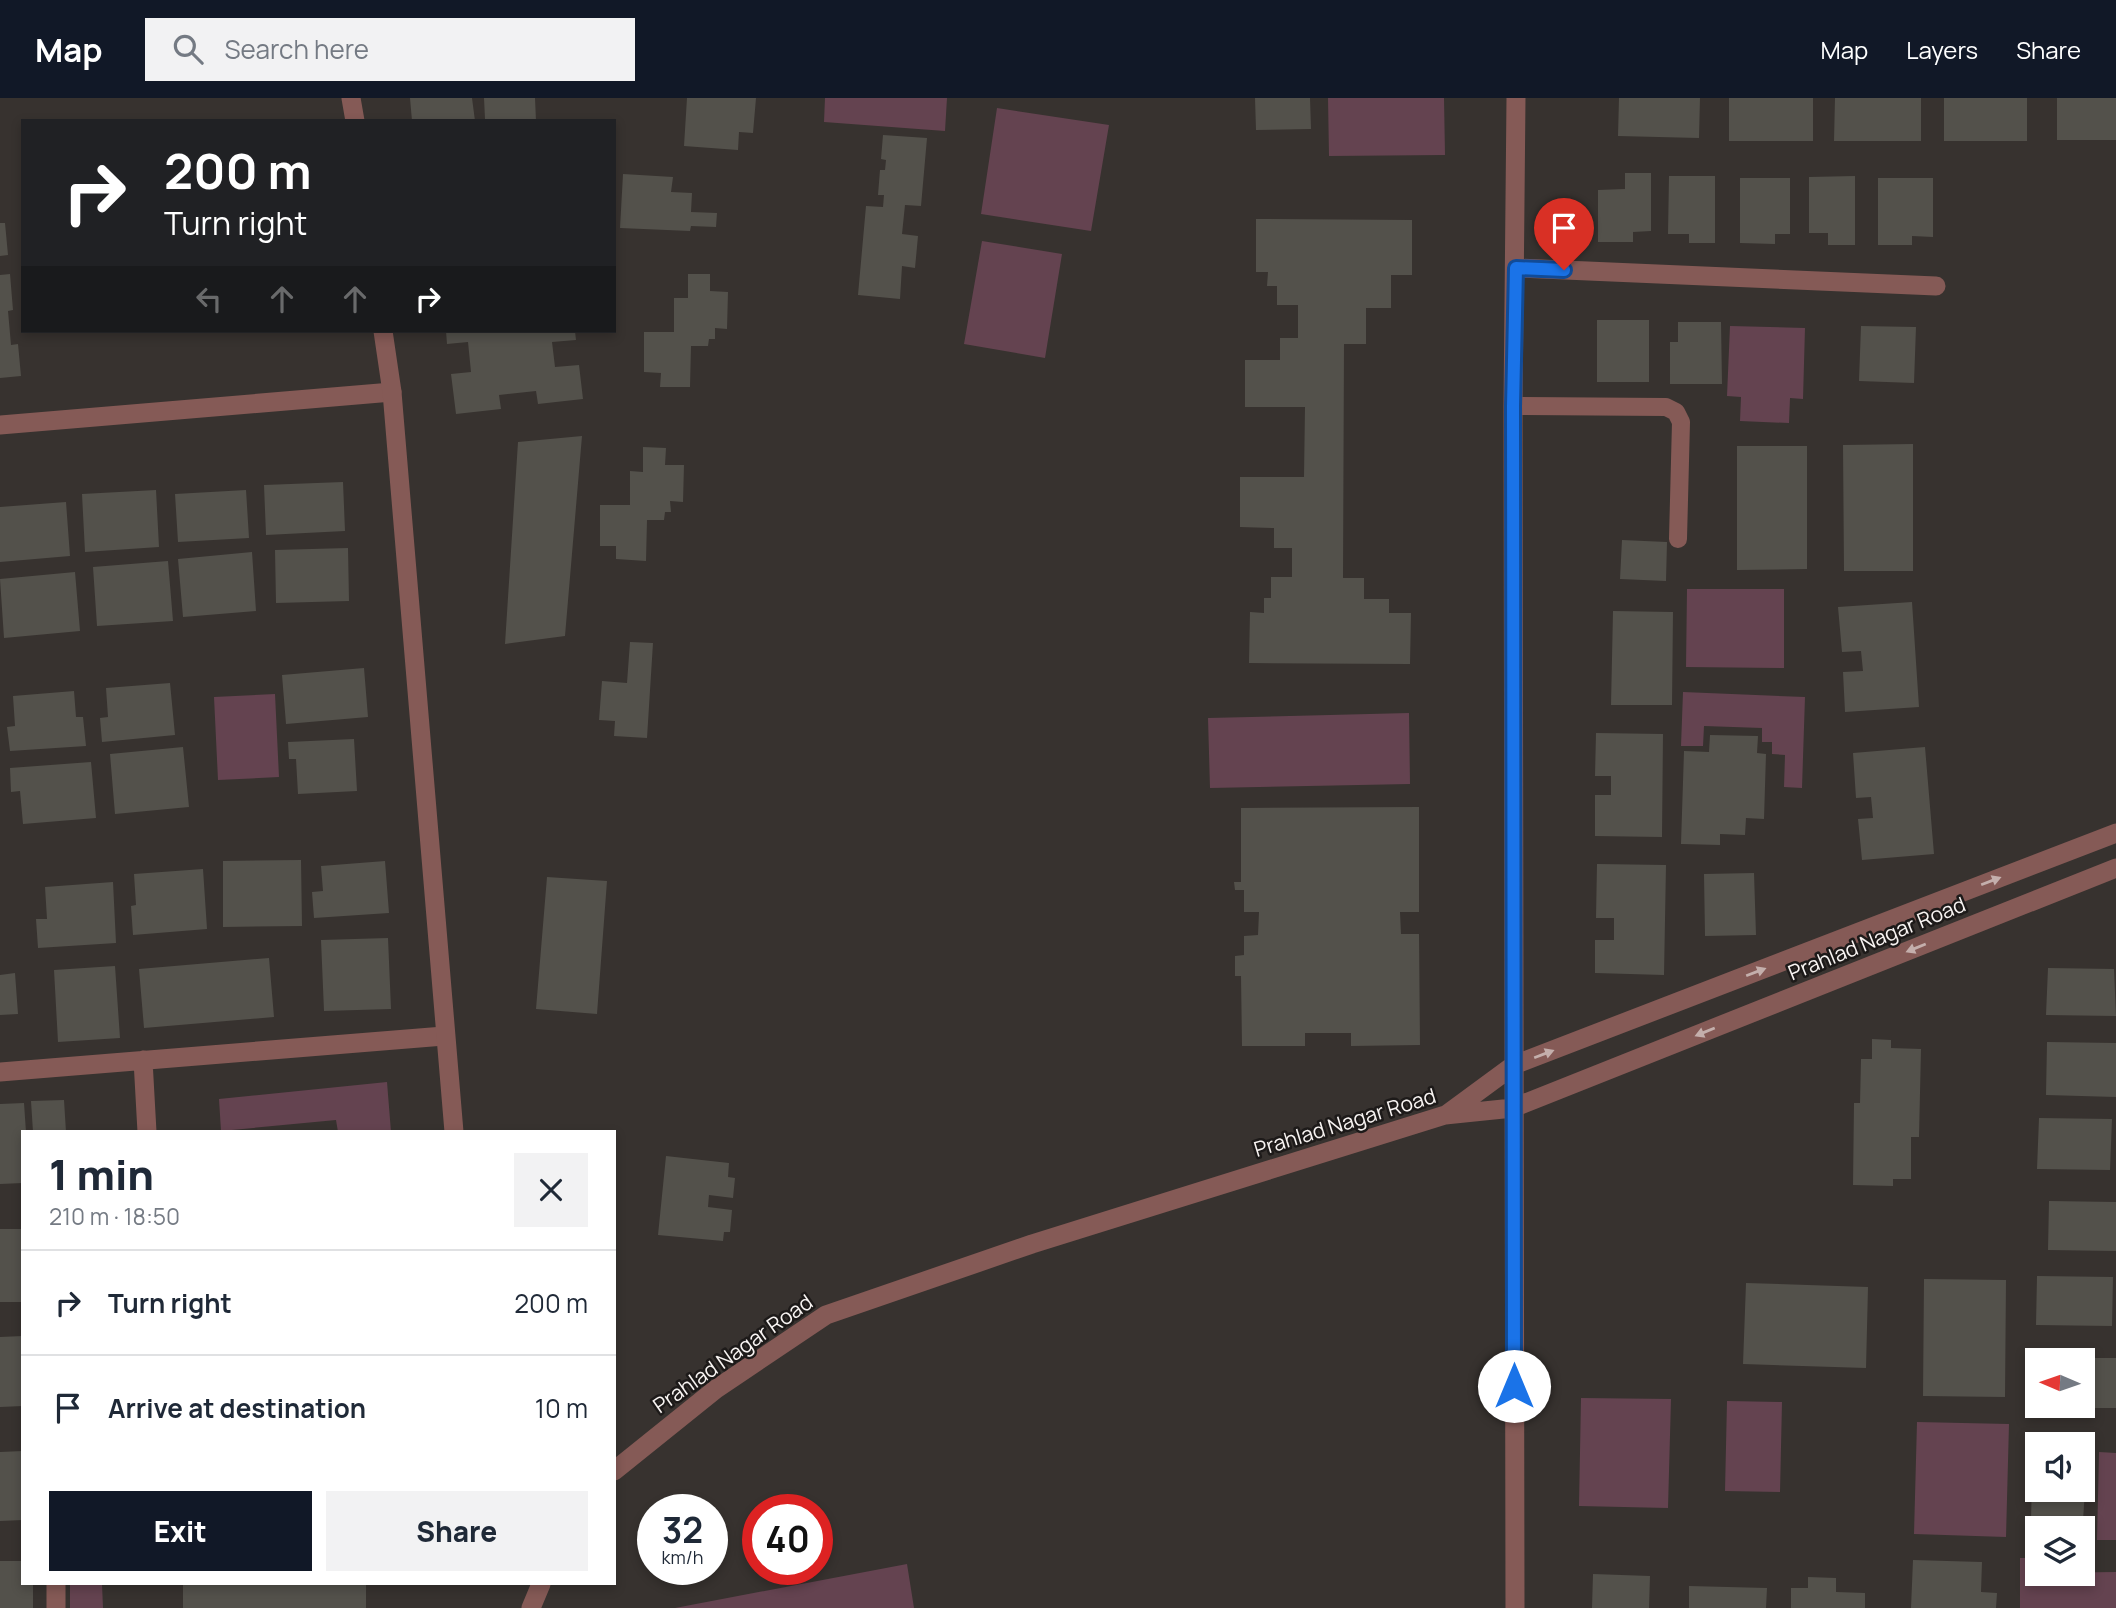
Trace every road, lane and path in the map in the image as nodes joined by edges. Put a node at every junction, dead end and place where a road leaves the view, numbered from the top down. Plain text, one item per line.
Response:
1 (351, 98) edge
2 (1516, 98) edge
3 (355, 119) edge
4 (1516, 268) junction
5 (1936, 286) dead end
6 (383, 333) edge
7 (392, 393) junction
8 (1513, 406) junction
9 (0, 425) edge
10 (1678, 539) dead end
11 (2116, 832) edge
12 (2116, 868) edge
13 (444, 1036) junction
14 (143, 1060) junction
15 (1514, 1065) junction
16 (0, 1072) edge
17 (1513, 1108) junction
18 (1445, 1115) junction
19 (147, 1130) edge
20 (454, 1130) edge
21 (616, 1469) edge
22 (56, 1585) edge
23 (523, 1585) edge
24 (541, 1585) edge
25 (531, 1606) edge
26 (56, 1608) edge
27 (1515, 1608) edge

1 - 3 street
2 - 4 street
4 - 5 street
4 - 8 street
6 - 7 street
7 - 9 street
7 - 13 street
8 - 10 lane
8 - 15 street
15 -> 11 street
12 -> 17 street, Prahlad Nagar Road
13 - 14 street
13 - 20 street
14 - 16 street
14 - 19 street
15 - 17 street
15 - 18 street
17 - 18 street, Prahlad Nagar Road
17 - 27 street
18 - 21 street, Prahlad Nagar Road
22 - 26 street
23 - 25 street
24 - 25 street

